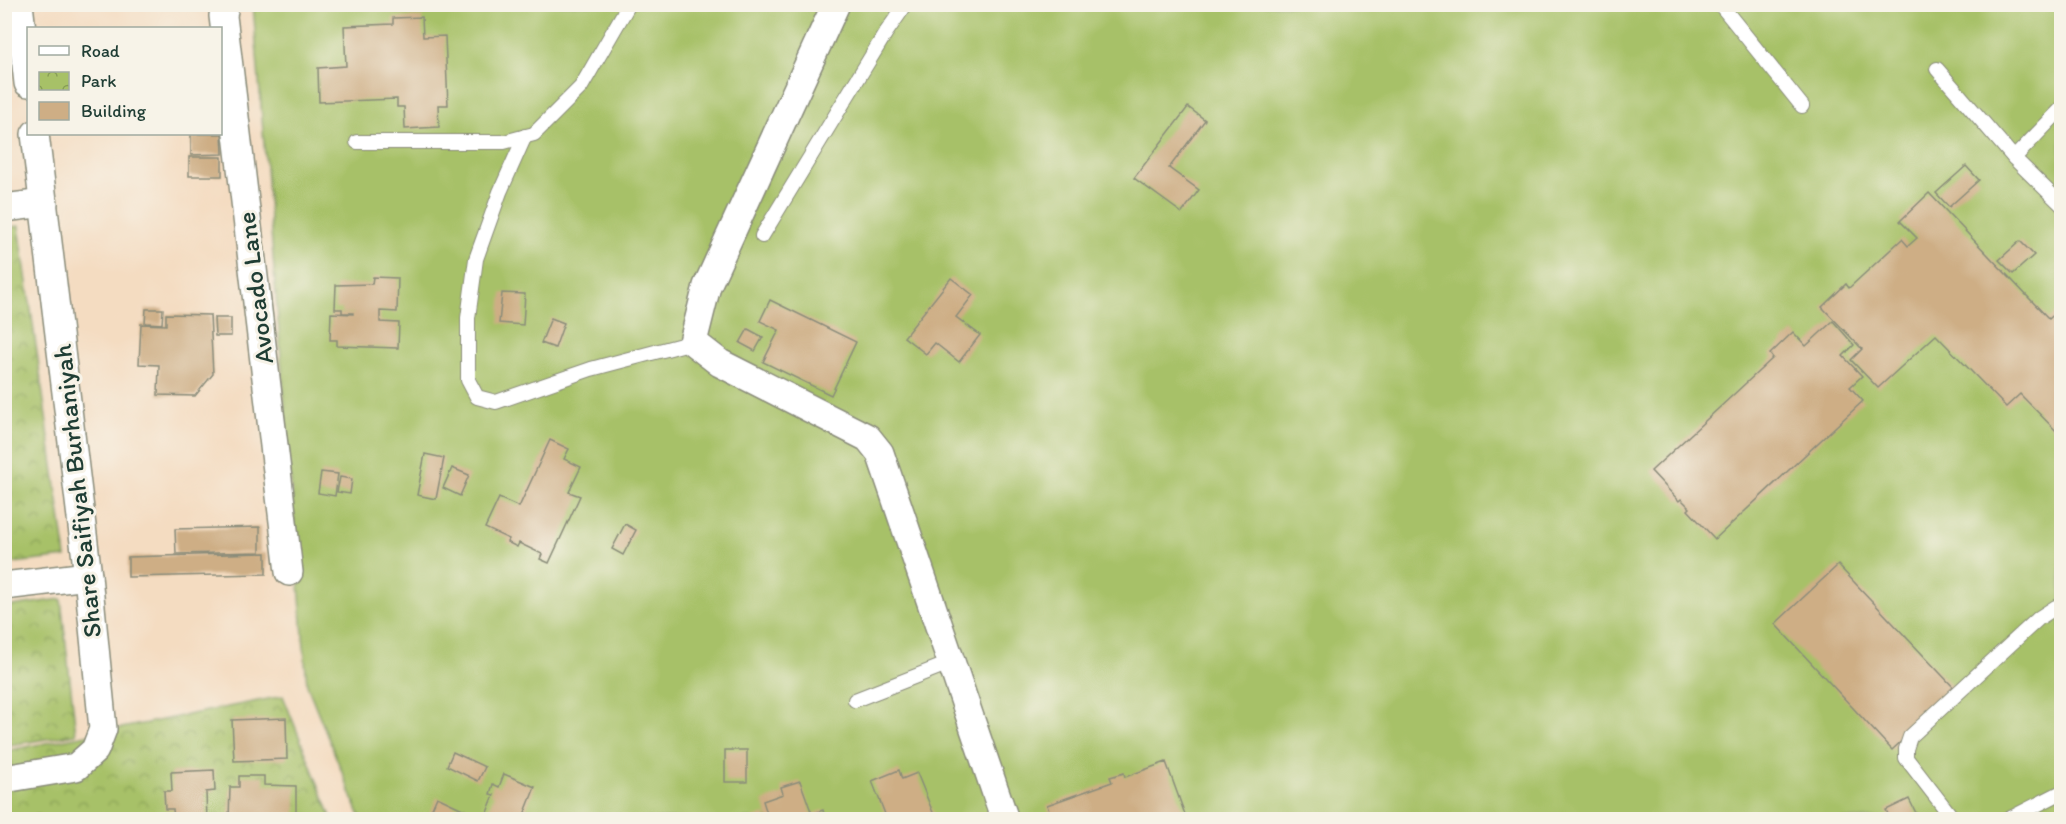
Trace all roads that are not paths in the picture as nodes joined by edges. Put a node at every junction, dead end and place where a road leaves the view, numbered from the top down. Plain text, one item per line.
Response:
1 (18, 4) edge
2 (225, 4) edge
3 (629, 4) edge
4 (836, 4) edge
5 (906, 4) edge
6 (1720, 4) edge
7 (1937, 69) dead end
8 (27, 75) edge
9 (1802, 106) dead end
10 (2061, 108) edge
11 (35, 135) edge
12 (525, 136) junction
13 (357, 142) dead end
14 (2014, 158) junction
15 (44, 203) junction
16 (2061, 205) edge
17 (4, 208) edge
18 (762, 236) dead end
19 (693, 342) junction
20 (289, 572) dead end
21 (88, 576) junction
22 (4, 586) edge
23 (2061, 607) edge
24 (952, 662) junction
25 (855, 700) dead end
26 (4, 779) edge
27 (2061, 792) edge
28 (1005, 819) edge
29 (1954, 819) edge
30 (2007, 819) edge

1 - 8 street
2 - 20 street, Avocado Lane
3 - 12 lane
4 - 19 street
5 - 18 lane
6 - 9 lane
7 - 14 lane
10 - 14 lane
11 - 15 street, Share Saifiyah Burhaniyah
12 - 13 lane
12 - 19 lane
14 - 16 lane
15 - 17 street
15 - 21 street, Share Saifiyah Burhaniyah
19 - 24 street
21 - 22 street
21 - 26 street, Share Saifiyah Burhaniyah
23 - 29 lane
24 - 25 lane
24 - 28 street
27 - 30 lane

